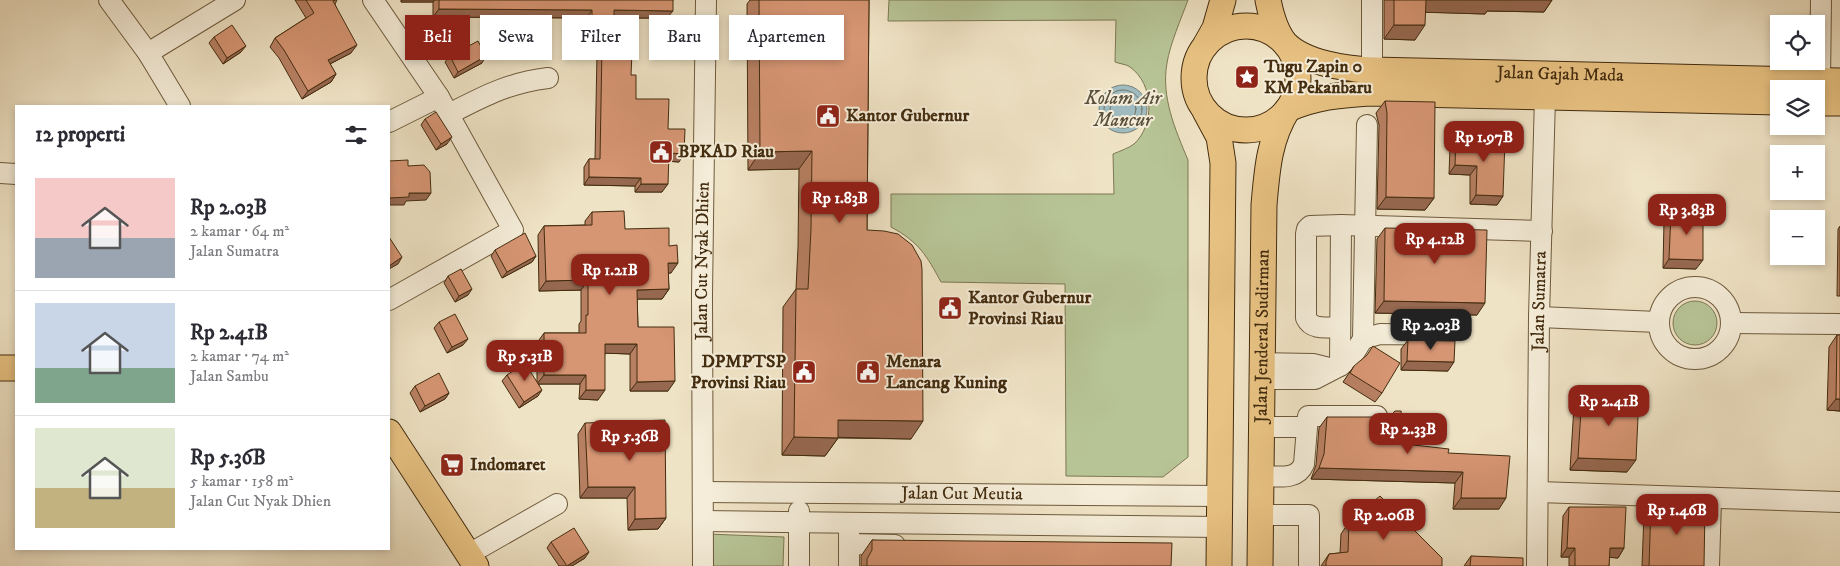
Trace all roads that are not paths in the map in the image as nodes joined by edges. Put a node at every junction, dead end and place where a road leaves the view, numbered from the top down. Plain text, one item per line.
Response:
1 (109, 0) edge
2 (236, 0) edge
3 (373, 0) edge
4 (706, 0) edge
5 (1223, 0) edge
6 (1268, 0) edge
7 (1372, 0) edge
8 (1821, 0) edge
9 (1285, 43) junction
10 (1202, 50) junction
11 (148, 53) junction
12 (1372, 70) junction
13 (548, 78) dead end
14 (1626, 88) junction
15 (1827, 94) edge
16 (439, 96) junction
17 (1545, 97) junction
18 (1770, 101) edge
19 (179, 105) edge
20 (1288, 109) junction
21 (1205, 111) junction
22 (449, 114) junction
23 (390, 121) edge
24 (1367, 125) dead end
25 (0, 173) edge
26 (15, 174) edge
27 (1341, 225) junction
28 (1366, 226) junction
29 (1542, 231) junction
30 (390, 299) edge
31 (1539, 317) junction
32 (1658, 322) junction
33 (1732, 323) junction
34 (1840, 324) edge
35 (1340, 327) junction
36 (1444, 335) dead end
37 (1363, 339) junction
38 (0, 368) edge
39 (15, 368) edge
40 (1336, 368) junction
41 (1263, 371) junction
42 (1377, 416) edge
43 (1306, 427) junction
44 (1262, 428) junction
45 (390, 434) edge
46 (1261, 476) junction
47 (702, 492) junction
48 (800, 492) junction
49 (1538, 492) junction
50 (1220, 496) junction
51 (1711, 499) junction
52 (1840, 502) edge
53 (557, 504) dead end
54 (1261, 515) junction
55 (703, 521) junction
56 (799, 522) junction
57 (849, 523) junction
58 (1165, 526) junction
59 (1220, 527) junction
60 (849, 544) junction
61 (918, 545) edge
62 (1165, 547) edge
63 (470, 561) edge
64 (703, 566) edge
65 (799, 566) edge
66 (848, 566) edge
67 (1219, 566) edge
68 (1260, 566) edge
69 (1309, 566) edge
70 (1537, 566) edge
71 (1710, 566) edge

1 - 11 street
2 - 11 street
3 - 16 street
4 - 47 street, Jalan Cut Nyak Dhien
5 - 10 main road
6 - 9 main road
7 - 12 street
8 - 15 street
9 - 10 main road
9 - 12 main road, Jalan Gajah Mada
9 - 20 main road
10 - 21 main road
11 - 19 street
12 - 14 main road, Jalan Gajah Mada
13 - 22 street
14 - 15 main road, Jalan Gajah Mada
14 - 17 main road, Jalan Gajah Mada
14 - 18 main road, Jalan Gajah Mada
16 - 22 street
16 - 23 street
17 - 20 main road, Jalan Gajah Mada
17 - 29 street, Jalan Sumatra
20 - 21 main road
20 - 41 main road, Jalan Jenderal Sudirman
21 - 50 main road
22 - 30 street
24 - 28 street
25 - 26 street
27 - 28 street
27 - 35 street
27 - 35 street
28 - 29 street
28 - 37 street
29 - 31 street, Jalan Sumatra
31 - 32 street
31 - 49 street, Jalan Sumatra
32 - 33 street
32 - 33 street
33 - 34 street
35 - 40 street
36 - 37 street
37 - 40 street
38 - 39 main road
40 - 41 street
41 - 44 main road, Jalan Jenderal Sudirman
42 - 43 street
43 - 44 street
43 - 46 street
44 - 46 main road, Jalan Jenderal Sudirman
45 - 63 main road
46 - 54 main road, Jalan Jenderal Sudirman
47 - 48 street, Jalan Cut Meutia
47 - 55 street, Jalan Cut Nyak Dhien
48 - 50 street, Jalan Cut Meutia
48 - 56 street
49 - 51 street
49 - 70 street, Jalan Sumatra
50 - 59 main road
51 - 52 street
51 - 71 street
53 - 63 street
54 - 68 main road, Jalan Jenderal Sudirman
54 - 69 street
55 - 56 street, Jalan Cut Meutia
55 - 64 street, Jalan Cut Nyak Dhien
56 - 57 street, Jalan Cut Meutia
56 - 65 street
57 - 58 street, Jalan Cut Meutia
57 - 60 street
58 - 59 street, Jalan Cut Meutia
58 - 62 street
59 - 67 main road
60 - 61 street
60 - 66 street

